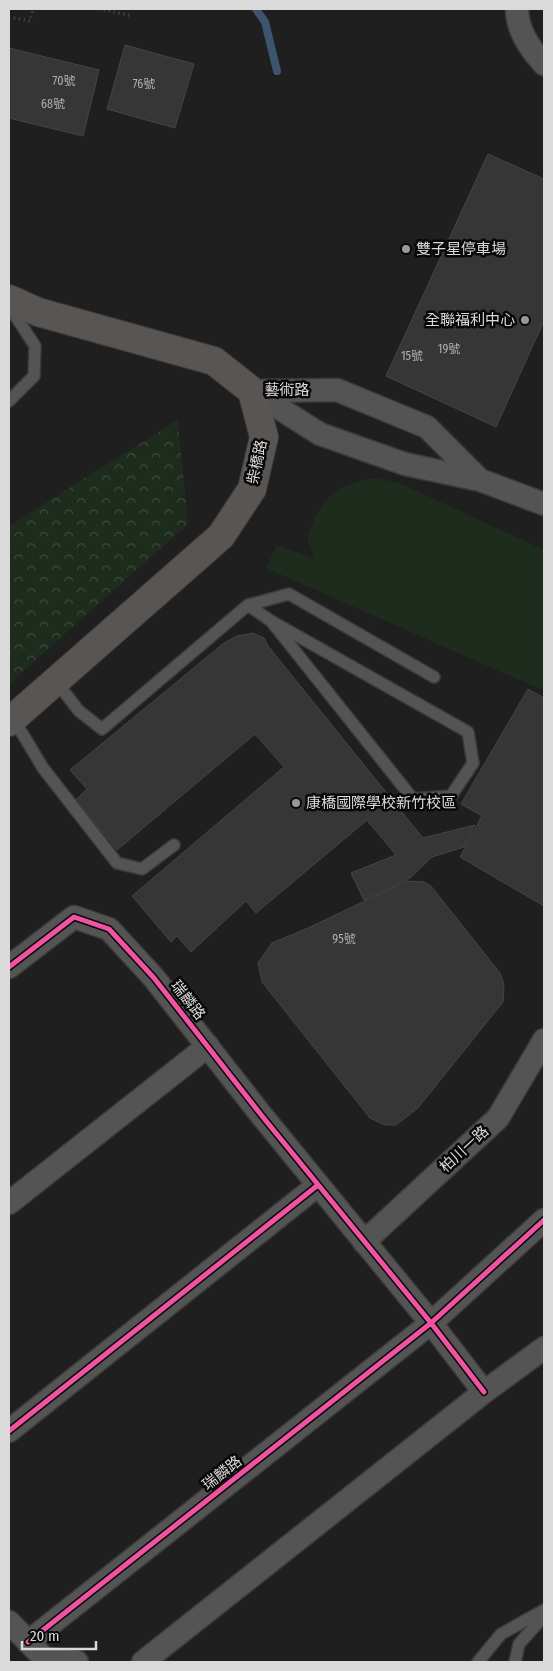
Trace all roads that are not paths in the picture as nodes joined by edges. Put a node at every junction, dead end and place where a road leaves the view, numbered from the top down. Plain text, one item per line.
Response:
1 (517, 9) edge
2 (544, 64) edge
3 (9, 299) edge
4 (9, 306) edge
5 (252, 391) junction
6 (9, 401) edge
7 (480, 480) junction
8 (544, 504) edge
9 (248, 605) junction
10 (271, 621) junction
11 (434, 677) dead end
12 (55, 680) junction
13 (11, 720) edge
14 (174, 845) dead end
15 (9, 967) edge
16 (544, 1040) edge
17 (208, 1046) junction
18 (318, 1185) junction
19 (9, 1203) edge
20 (544, 1220) edge
21 (364, 1242) junction
22 (431, 1323) junction
23 (544, 1348) edge
24 (484, 1392) junction
25 (9, 1431) edge
26 (544, 1610) edge
27 (544, 1616) edge
28 (9, 1622) edge
29 (28, 1642) junction
30 (77, 1662) edge
31 (142, 1662) edge
32 (478, 1662) edge
33 (515, 1662) edge

1 - 2 street
3 - 5 main road
4 - 6 lane
5 - 7 street, 藝術路
5 - 7 street, 藝術路
5 - 12 main road, 柴橋路
7 - 8 street, 藝術路
9 - 10 lane
9 - 11 lane
9 - 12 lane
10 - 10 lane
12 - 13 main road, 柴橋路
13 - 14 lane
15 - 17 street, 瑞麟路
16 - 21 street, 柏川一路
17 - 18 street, 瑞麟路
17 - 19 street
18 - 21 street, 瑞麟路
18 - 25 street
20 - 22 street, 瑞麟路
21 - 22 street, 瑞麟路
22 - 24 street, 瑞麟路
22 - 29 street, 瑞麟路
23 - 24 street
24 - 31 street
26 - 32 lane
27 - 33 lane
28 - 29 street
29 - 30 street

